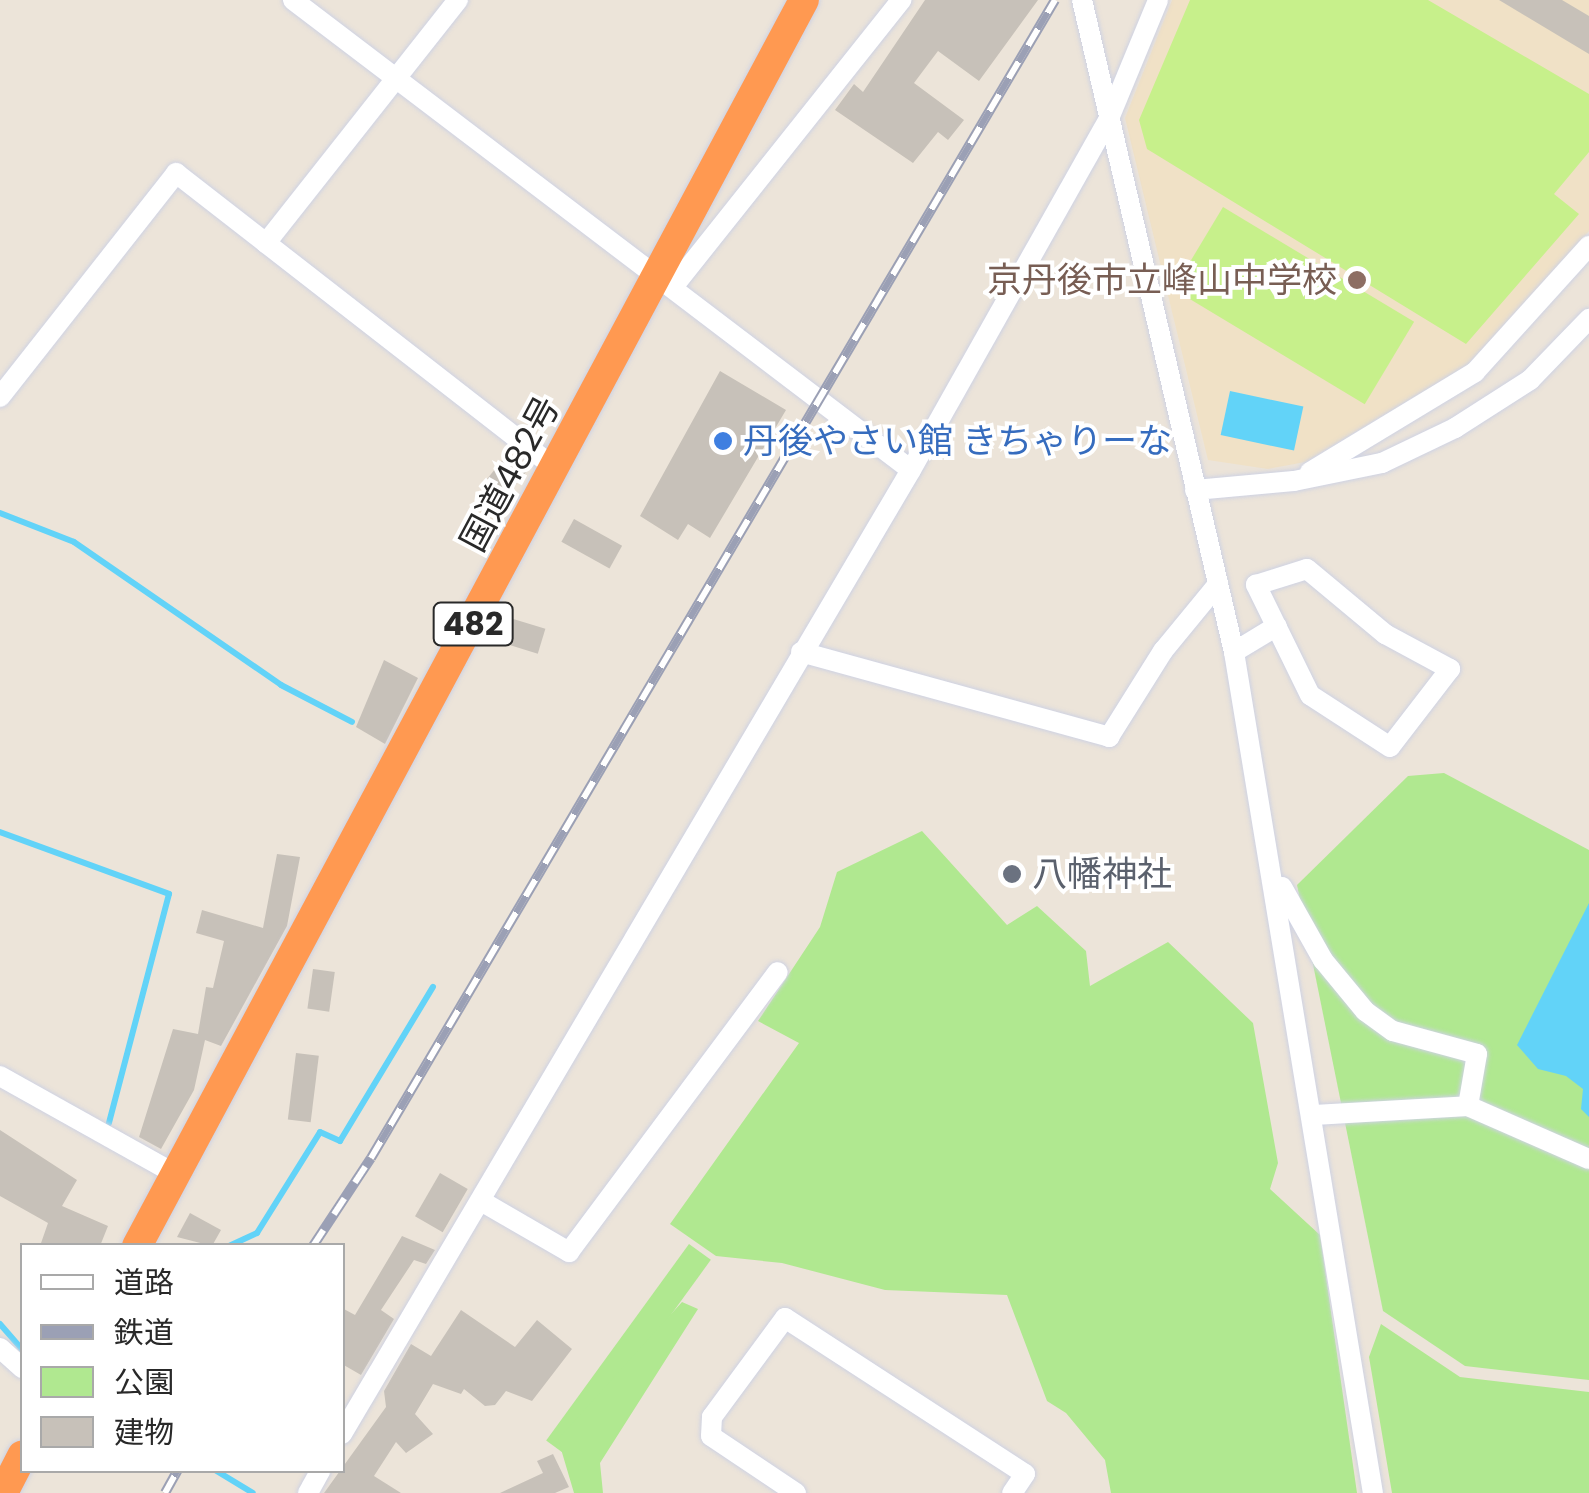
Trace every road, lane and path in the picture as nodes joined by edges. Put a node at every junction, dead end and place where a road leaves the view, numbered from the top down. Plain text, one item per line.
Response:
1 (293, 0) edge
2 (458, 0) edge
3 (804, 0) edge
4 (901, 0) edge
5 (1082, 0) edge
6 (1158, 0) edge
7 (397, 81) junction
8 (1108, 121) junction
9 (266, 243) junction
10 (1589, 246) edge
11 (665, 281) junction
12 (1589, 320) edge
13 (0, 397) edge
14 (556, 469) junction
15 (911, 470) junction
16 (1294, 481) junction
17 (1195, 490) junction
18 (1218, 584) junction
19 (1276, 626) junction
20 (802, 652) junction
21 (1234, 652) junction
22 (1275, 874) junction
23 (778, 972) dead end
24 (0, 1076) edge
25 (1468, 1106) junction
26 (1314, 1115) junction
27 (1589, 1159) edge
28 (175, 1174) junction
29 (481, 1201) junction
30 (139, 1243) edge
31 (0, 1348) edge
32 (20, 1366) edge
33 (345, 1429) edge
34 (20, 1460) edge
35 (3, 1493) edge
36 (796, 1493) edge
37 (1012, 1493) edge
38 (1374, 1493) edge

1 - 7 street
2 - 7 street
3 - 11 highway, 国道482号 / 482
4 - 11 street
5 - 8 street
6 - 8 street
7 - 9 street
7 - 11 street
8 - 15 street
8 - 17 street
9 - 13 street
9 - 14 street
10 - 16 street
11 - 14 highway, 国道482号 / 482
11 - 15 street
12 - 16 street
14 - 28 highway, 国道482号 / 482
15 - 20 street
16 - 17 street
17 - 18 street
18 - 20 street
18 - 21 street
19 - 19 street
19 - 21 street
20 - 29 street
21 - 22 street
22 - 25 street
22 - 26 street
23 - 29 street
24 - 28 street
25 - 26 street
25 - 27 street
26 - 38 street
28 - 30 highway, 国道482号 / 482
29 - 33 street
31 - 32 street
34 - 35 highway
36 - 37 street

